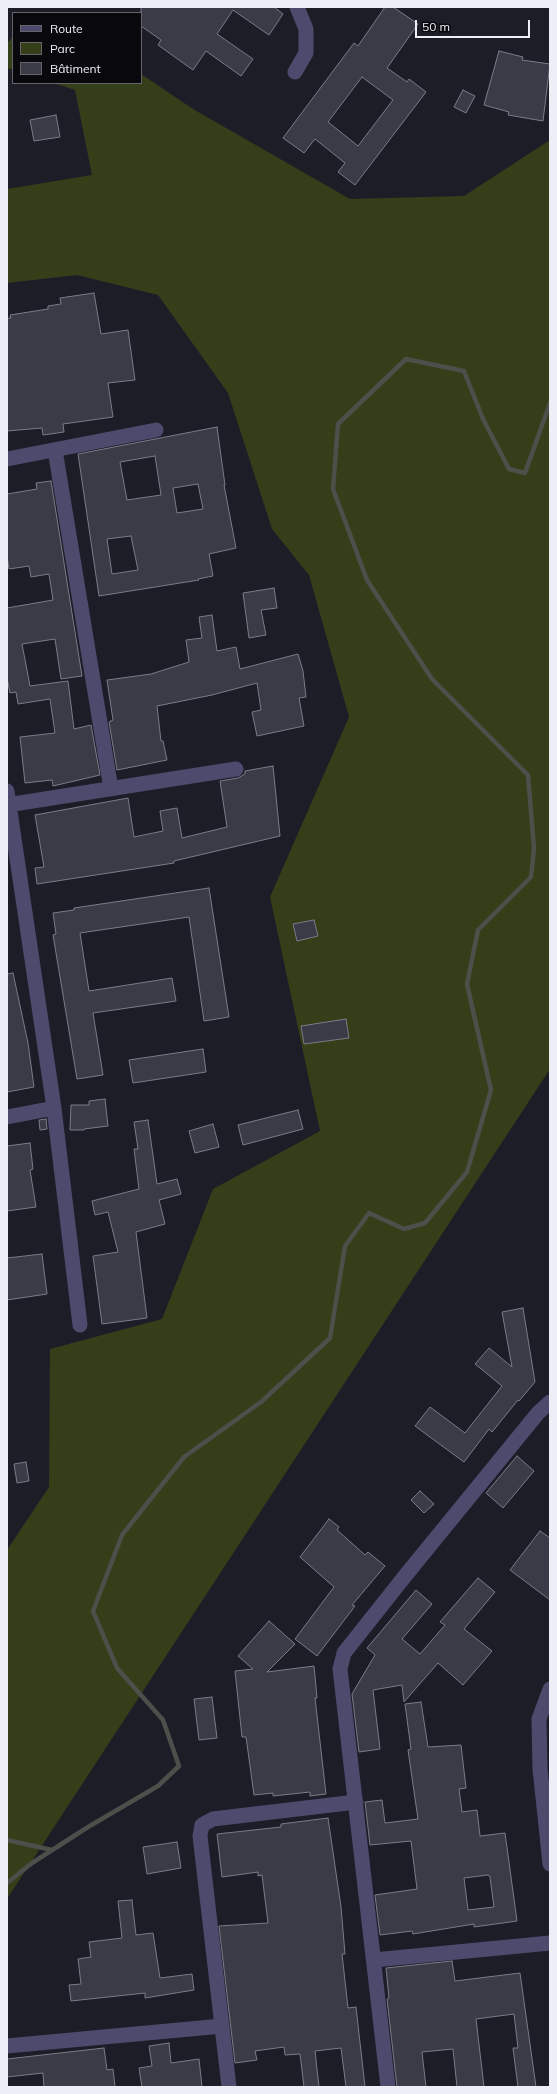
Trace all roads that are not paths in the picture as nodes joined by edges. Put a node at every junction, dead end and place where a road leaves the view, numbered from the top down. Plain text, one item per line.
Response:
1 (297, 7) edge
2 (295, 72) dead end
3 (156, 430) dead end
4 (55, 450) junction
5 (7, 459) edge
6 (236, 769) dead end
7 (111, 789) junction
8 (8, 800) edge
9 (54, 1108) junction
10 (7, 1117) edge
11 (80, 1326) dead end
12 (550, 1402) edge
13 (550, 1689) edge
14 (545, 1768) edge
15 (356, 1802) junction
16 (550, 1864) edge
17 (550, 1943) edge
18 (374, 1960) junction
19 (222, 2026) junction
20 (7, 2046) edge
21 (229, 2087) edge
22 (388, 2087) edge

1 - 2 street
3 - 4 street
4 - 5 street
4 - 7 street
6 - 7 street
7 - 8 street
8 - 9 street
9 - 10 street
9 - 11 street
12 - 15 street
13 - 14 street
14 - 16 street
15 - 18 street
15 - 19 street
17 - 18 street
18 - 22 street
19 - 20 street
19 - 21 street

